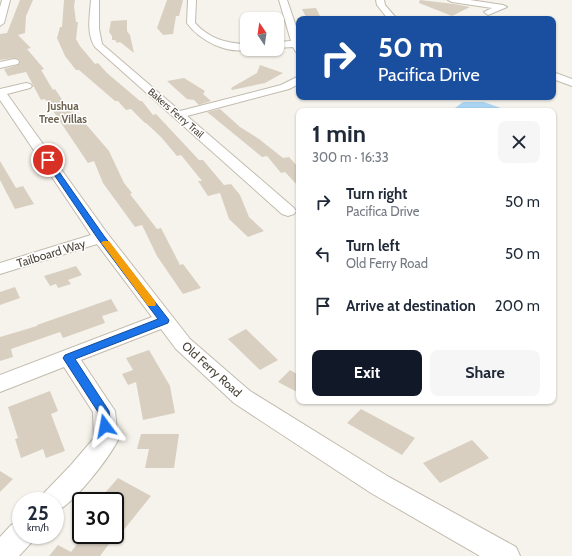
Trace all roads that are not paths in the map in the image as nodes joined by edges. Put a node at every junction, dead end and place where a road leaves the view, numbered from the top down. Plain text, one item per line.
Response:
1 (6, 0) edge
2 (95, 0) edge
3 (192, 0) edge
4 (283, 0) edge
5 (380, 0) edge
6 (452, 0) edge
7 (488, 12) dead end
8 (390, 16) edge
9 (0, 23) edge
10 (296, 41) edge
11 (240, 46) edge
12 (284, 46) edge
13 (296, 47) edge
14 (14, 62) dead end
15 (0, 65) edge
16 (556, 76) edge
17 (296, 81) edge
18 (572, 83) edge
19 (26, 86) dead end
20 (0, 92) edge
21 (178, 115) junction
22 (288, 211) dead end
23 (101, 237) junction
24 (0, 269) edge
25 (164, 320) junction
26 (68, 358) junction
27 (0, 384) edge
28 (62, 492) edge
29 (12, 543) edge
30 (0, 556) edge
31 (506, 556) edge

1 - 9 street
2 - 21 street, Bakers Ferry Trail
3 - 11 street
4 - 10 street
5 - 8 street
6 - 7 street
12 - 13 street
14 - 15 street
16 - 18 street
17 - 21 street
19 - 20 street
20 - 23 street, Old Ferry Road
21 - 22 street, Bakers Ferry Trail
23 - 24 street, Tailboard Way
23 - 25 street, Old Ferry Road
25 - 26 street
25 - 31 street, Old Ferry Road
26 - 27 street
26 - 28 street
29 - 30 street

